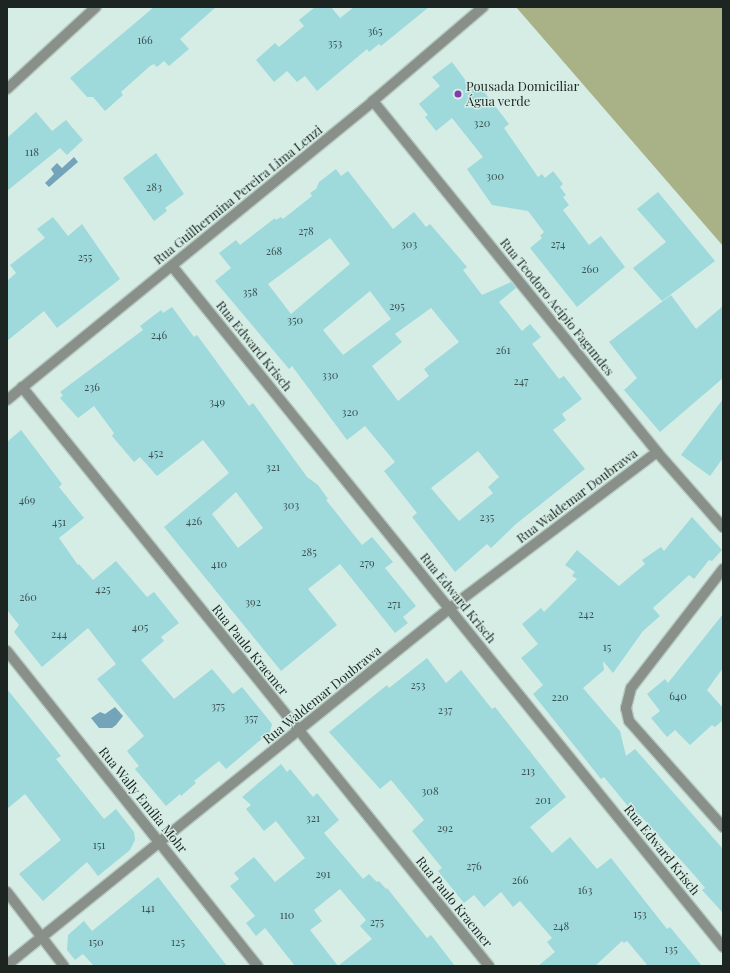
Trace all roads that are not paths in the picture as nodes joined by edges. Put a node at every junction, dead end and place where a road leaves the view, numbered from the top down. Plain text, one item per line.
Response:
1 (96, 7) edge
2 (483, 7) edge
3 (7, 90) edge
4 (373, 101) junction
5 (172, 266) junction
6 (22, 387) junction
7 (7, 400) edge
8 (657, 452) junction
9 (723, 527) edge
10 (723, 568) edge
11 (450, 608) junction
12 (7, 651) edge
13 (298, 731) junction
14 (723, 827) edge
15 (161, 842) junction
16 (7, 892) edge
17 (42, 936) junction
18 (723, 947) edge
19 (7, 965) edge
20 (64, 966) edge
21 (258, 966) edge
22 (489, 966) edge

1 - 3 street
2 - 4 street, Rua Guilhermina Pereira Lima Lenzi
4 - 5 street, Rua Guilhermina Pereira Lima Lenzi
4 - 8 street, Rua Teodoro Acípio Fagundes
5 - 6 street, Rua Guilhermina Pereira Lima Lenzi
5 - 11 street, Rua Edward Krisch
6 - 7 street, Rua Guilhermina Pereira Lima Lenzi
6 - 13 street, Rua Paulo Kraemer
8 - 9 street, Rua Teodoro Acípio Fagundes
8 - 11 street, Rua Waldemar Doubrawa
10 - 14 street
11 - 13 street, Rua Waldemar Doubrawa
11 - 18 street, Rua Edward Krisch
12 - 15 street, Rua Wally Emília Mohr
13 - 15 street, Rua Waldemar Doubrawa
13 - 22 street, Rua Paulo Kraemer
15 - 17 street, Rua Waldemar Doubrawa
15 - 21 street, Rua Wally Emília Mohr
16 - 17 street
17 - 19 street, Rua Waldemar Doubrawa
17 - 20 street

